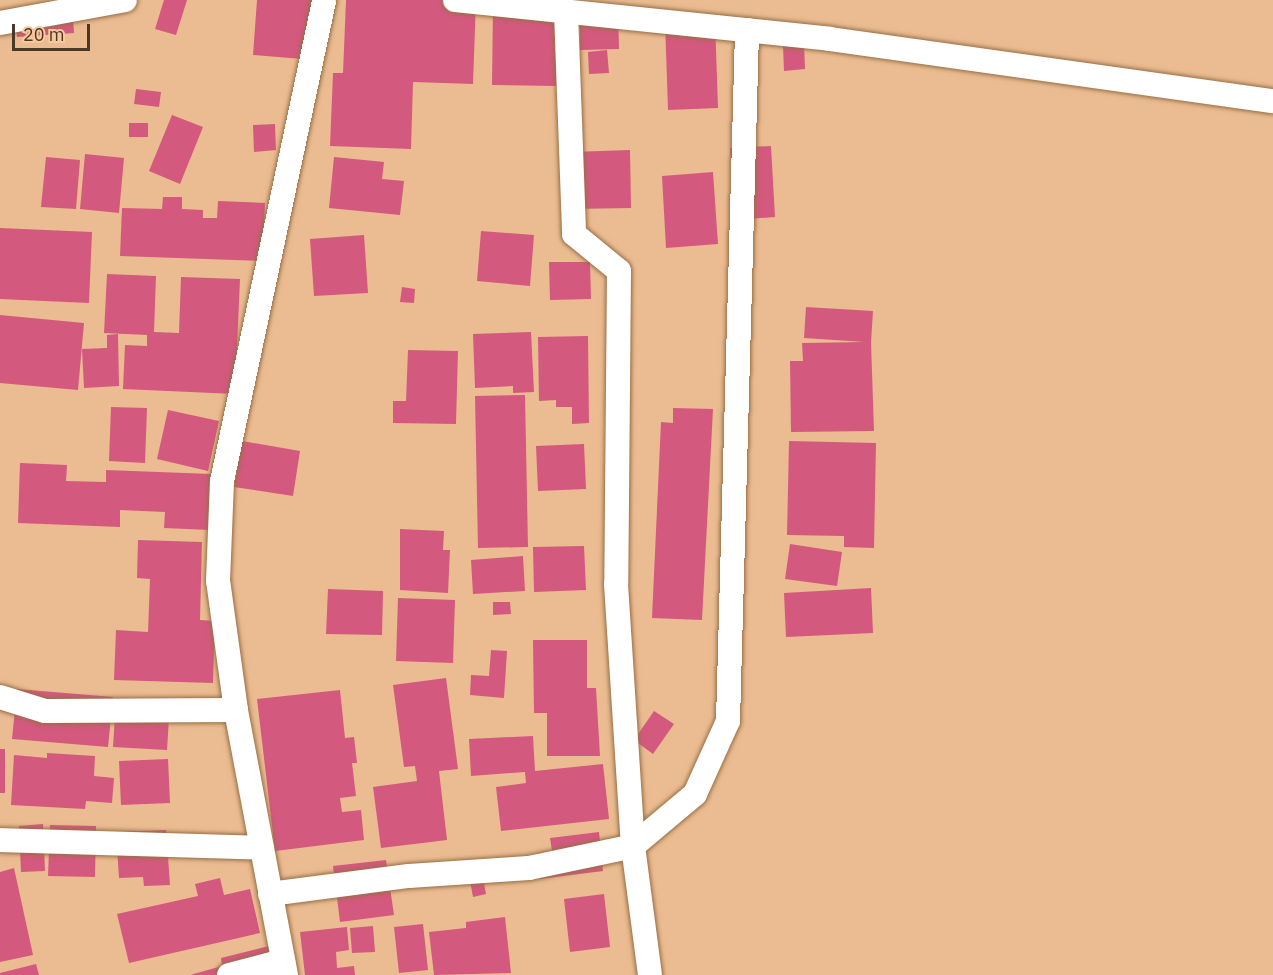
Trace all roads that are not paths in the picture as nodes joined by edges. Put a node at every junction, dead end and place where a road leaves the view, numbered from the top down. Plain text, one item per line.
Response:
1 (125, 0) edge
2 (324, 0) edge
3 (455, 0) edge
4 (566, 12) junction
5 (0, 23) edge
6 (747, 30) junction
7 (1273, 101) edge
8 (0, 697) edge
9 (236, 711) junction
10 (0, 840) edge
11 (633, 846) junction
12 (262, 848) junction
13 (270, 894) junction
14 (285, 968) edge
15 (229, 975) edge
16 (650, 975) edge

1 - 5 street
2 - 9 street
3 - 4 street
4 - 6 street
4 - 11 street
6 - 7 street
6 - 11 street
8 - 9 street
9 - 12 street
10 - 12 street
11 - 13 street
11 - 16 street
12 - 13 street
13 - 14 street
14 - 15 street

